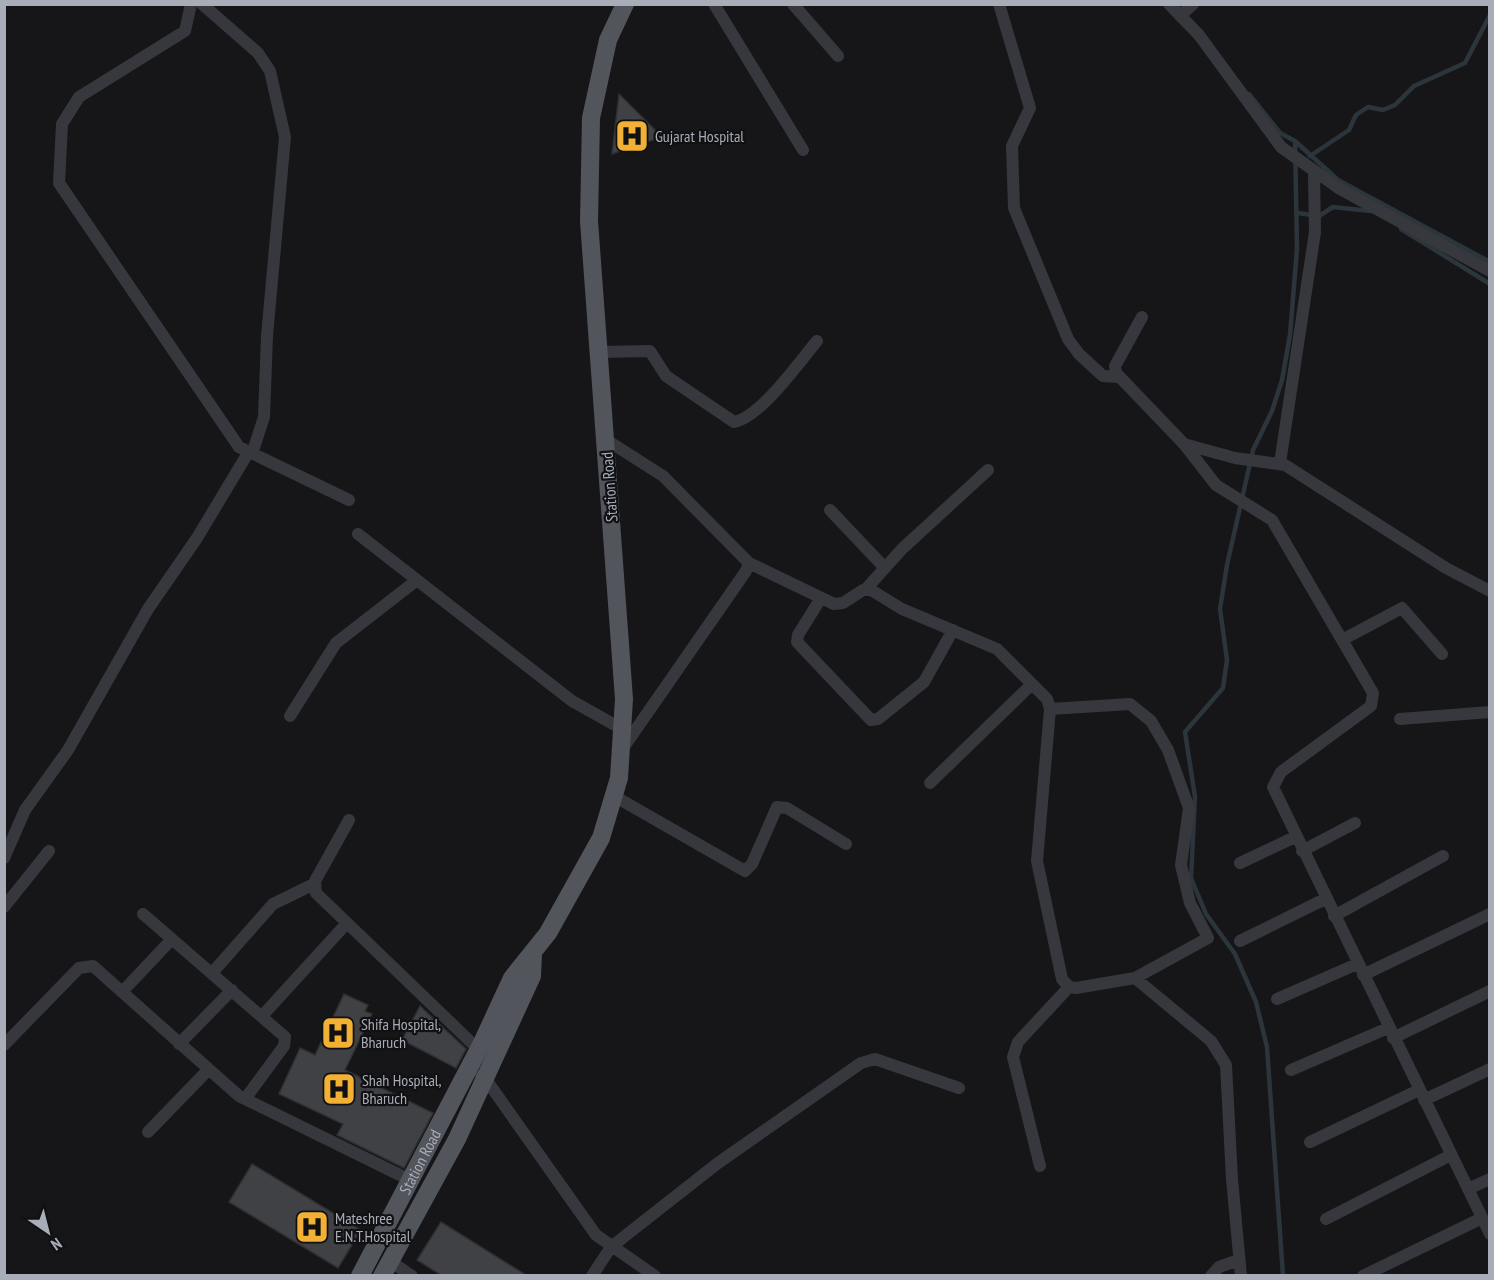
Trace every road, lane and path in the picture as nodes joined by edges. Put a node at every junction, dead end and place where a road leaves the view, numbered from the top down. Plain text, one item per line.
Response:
1 (191, 4) edge
2 (202, 4) edge
3 (624, 4) edge
4 (714, 4) edge
5 (793, 4) edge
6 (999, 4) edge
7 (1169, 4) edge
8 (1193, 4) edge
9 (1180, 16) junction
10 (838, 56) dead end
11 (803, 150) dead end
12 (1314, 173) junction
13 (1490, 272) edge
14 (1142, 316) dead end
15 (818, 341) dead end
16 (599, 352) junction
17 (1119, 377) junction
18 (605, 439) junction
19 (1184, 444) junction
20 (251, 454) junction
21 (1280, 463) junction
22 (988, 470) dead end
23 (349, 500) dead end
24 (830, 510) dead end
25 (358, 534) dead end
26 (749, 563) junction
27 (885, 568) junction
28 (417, 580) junction
29 (866, 589) junction
30 (1490, 591) edge
31 (821, 598) junction
32 (953, 630) junction
33 (1342, 640) junction
34 (1442, 654) dead end
35 (1032, 684) junction
36 (1050, 709) junction
37 (1490, 712) edge
38 (290, 716) dead end
39 (1400, 719) dead end
40 (622, 729) junction
41 (621, 752) junction
42 (930, 783) dead end
43 (614, 796) junction
44 (349, 820) dead end
45 (1355, 823) dead end
46 (1295, 837) junction
47 (846, 844) dead end
48 (49, 851) dead end
49 (1302, 851) junction
50 (1443, 856) dead end
51 (4, 858) edge
52 (1240, 863) dead end
53 (314, 884) junction
54 (1325, 899) junction
55 (4, 907) edge
56 (143, 914) dead end
57 (1490, 914) edge
58 (1334, 916) junction
59 (347, 923) junction
60 (172, 939) junction
61 (1240, 941) dead end
62 (533, 954) junction
63 (1360, 969) junction
64 (212, 973) junction
65 (1136, 978) junction
66 (1069, 987) junction
67 (232, 990) junction
68 (1490, 991) edge
69 (122, 992) junction
70 (1277, 999) dead end
71 (262, 1016) junction
72 (1391, 1033) junction
73 (179, 1044) junction
74 (4, 1045) edge
75 (479, 1050) junction
76 (1490, 1069) edge
77 (208, 1070) junction
78 (1291, 1070) dead end
79 (467, 1071) junction
80 (485, 1078) junction
81 (959, 1088) dead end
82 (1421, 1095) junction
83 (245, 1099) junction
84 (148, 1132) dead end
85 (1310, 1142) dead end
86 (1451, 1155) junction
87 (1040, 1166) dead end
88 (1490, 1179) edge
89 (410, 1180) junction
90 (1468, 1189) junction
91 (1482, 1218) junction
92 (1326, 1219) dead end
93 (1490, 1234) edge
94 (611, 1247) junction
95 (1239, 1260) junction
96 (386, 1268) edge
97 (360, 1275) edge
98 (412, 1275) edge
99 (592, 1275) edge
100 (655, 1275) edge
101 (1211, 1275) edge
102 (1240, 1275) edge
103 (1363, 1275) edge

1 - 20 street
2 - 20 street
3 - 16 main road, Station Road
4 - 11 street
5 - 10 street
6 - 17 street
7 - 9 street
8 - 9 street
9 - 12 street
12 - 13 street
12 - 21 street
14 - 17 street
15 - 16 street
16 - 18 main road, Station Road
17 - 19 street
18 - 26 street
18 - 40 main road, Station Road
19 - 21 street
19 - 33 street
20 - 23 street
20 - 51 street
21 - 30 street
22 - 27 street
24 - 27 street
25 - 28 street
26 - 31 street
26 - 41 street
27 - 29 street
28 - 38 street
28 - 40 street
29 - 31 street
29 - 32 street
31 - 32 street
32 - 35 street
33 - 34 street
33 - 46 street
35 - 36 street
35 - 42 street
36 - 65 street
36 - 66 street
37 - 39 street
40 - 41 main road, Station Road
41 - 43 main road, Station Road
43 - 47 street
43 - 62 main road, Station Road
44 - 53 street
45 - 49 street
46 - 49 street
46 - 52 street
48 - 55 street
49 - 54 street
50 - 58 street
53 - 59 street
53 - 64 street
54 - 58 street
54 - 61 street
56 - 60 street
57 - 63 street
58 - 63 street
59 - 71 street
59 - 75 street
60 - 64 street
60 - 69 street
62 - 75 main road, Station Road
62 - 80 main road, Station Road
63 - 70 street
63 - 72 street
64 - 67 street
65 - 66 street
65 - 95 street
66 - 87 street
67 - 71 street
67 - 73 street
68 - 72 street
69 - 73 street
69 - 74 street
71 - 83 street
72 - 78 street
72 - 82 street
73 - 77 street
75 - 79 main road, Station Road
76 - 82 street
77 - 83 street
77 - 84 street
79 - 80 street
79 - 89 main road, Station Road
80 - 94 street
80 - 96 main road, Station Road
81 - 94 street
82 - 85 street
82 - 86 street
83 - 89 street
86 - 90 street
86 - 92 street
88 - 90 street
89 - 97 main road, Station Road
90 - 91 street
91 - 93 street
91 - 103 street
94 - 99 street
94 - 100 street
95 - 101 street
95 - 102 street
96 - 98 street

